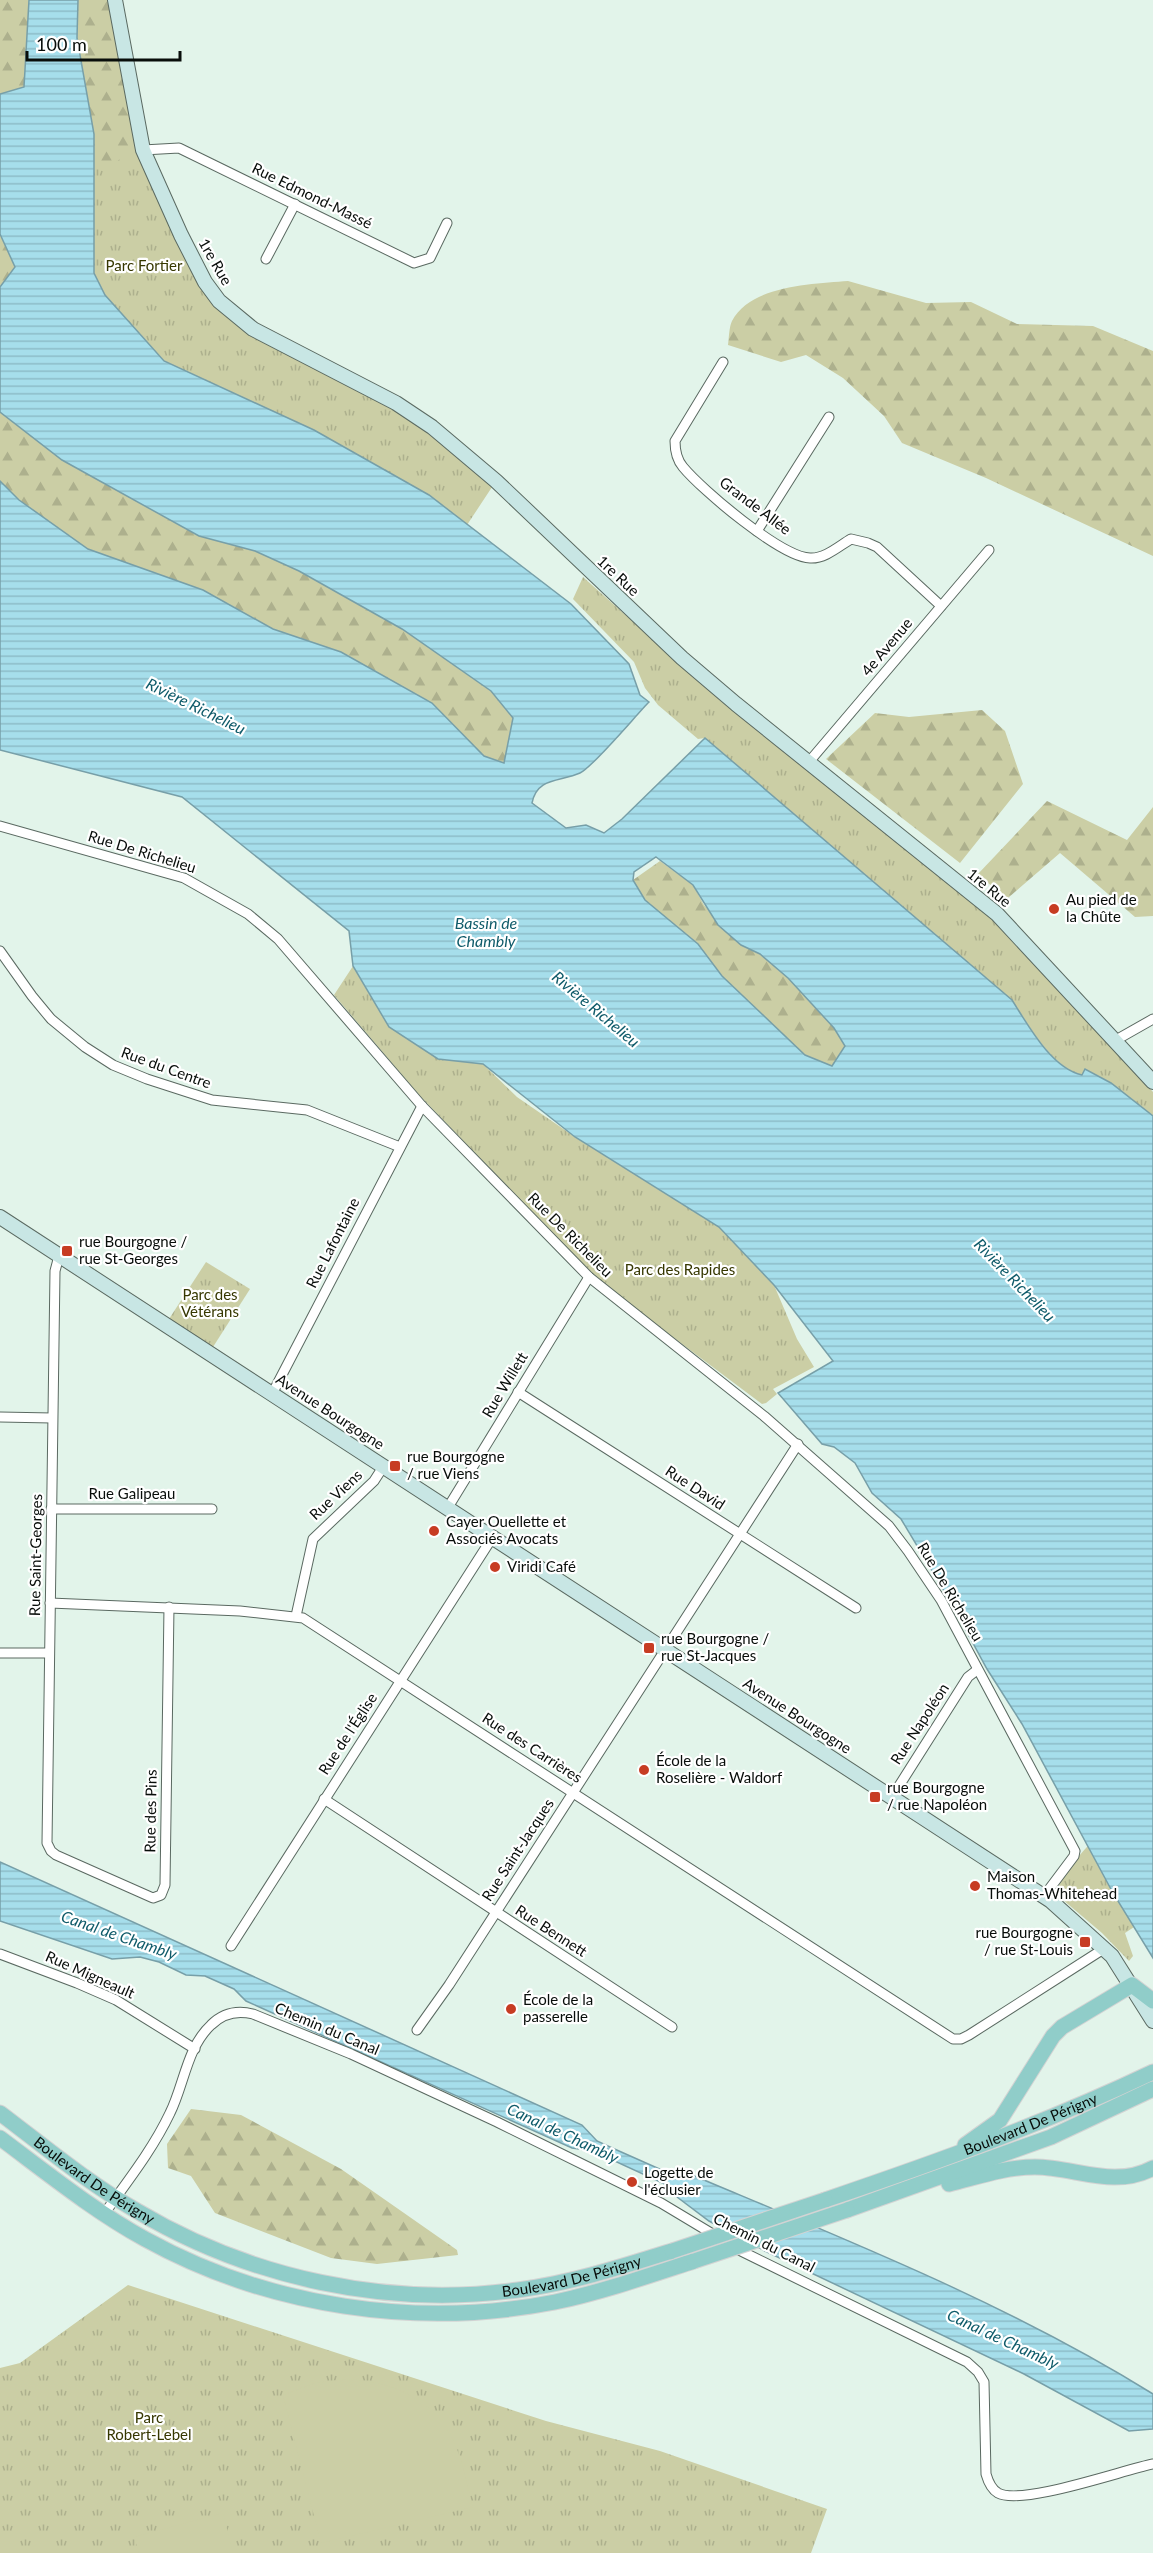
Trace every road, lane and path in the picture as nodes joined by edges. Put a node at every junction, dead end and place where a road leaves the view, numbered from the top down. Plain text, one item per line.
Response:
1 (115, 0) edge
2 (143, 150) junction
3 (296, 204) junction
4 (447, 223) dead end
5 (266, 259) dead end
6 (723, 363) dead end
7 (829, 417) dead end
8 (757, 531) junction
9 (989, 550) dead end
10 (941, 606) junction
11 (808, 763) junction
12 (0, 826) edge
13 (0, 951) edge
14 (1153, 1019) edge
15 (1116, 1040) junction
16 (1153, 1082) edge
17 (422, 1106) junction
18 (400, 1147) junction
19 (0, 1218) edge
20 (59, 1256) junction
21 (588, 1277) junction
22 (518, 1392) junction
23 (272, 1394) junction
24 (0, 1417) edge
25 (52, 1418) junction
26 (798, 1444) junction
27 (383, 1467) junction
28 (51, 1509) junction
29 (212, 1509) dead end
30 (447, 1509) junction
31 (739, 1535) junction
32 (492, 1538) junction
33 (50, 1603) junction
34 (169, 1607) junction
35 (856, 1608) dead end
36 (296, 1616) junction
37 (665, 1650) junction
38 (0, 1653) edge
39 (49, 1653) junction
40 (977, 1670) junction
41 (400, 1680) junction
42 (572, 1793) junction
43 (892, 1797) junction
44 (324, 1799) junction
45 (52, 1853) joint
46 (1044, 1896) junction
47 (496, 1912) junction
48 (231, 1947) dead end
49 (1105, 1947) junction
50 (0, 1954) edge
51 (1132, 1985) junction
52 (1153, 2001) edge
53 (1153, 2021) edge
54 (672, 2027) dead end
55 (417, 2030) dead end
56 (195, 2049) junction
57 (1153, 2072) edge
58 (1153, 2089) edge
59 (0, 2113) edge
60 (0, 2138) edge
61 (934, 2163) junction
62 (1153, 2168) edge
63 (904, 2191) junction
64 (116, 2198) junction
65 (104, 2214) junction
66 (1153, 2464) edge

1 - 2 street, 1re Rue
2 - 3 street, Rue Edmond-Massé
2 - 11 street, 1re Rue
3 - 4 street, Rue Edmond-Massé
3 - 5 street
6 - 8 street, Grande Allée
7 - 8 street
8 - 10 street, Grande Allée
9 - 10 street, 4e Avenue
10 - 11 street, 4e Avenue
11 - 15 street, 1re Rue
12 - 17 street, Rue De Richelieu
13 - 18 street, Rue du Centre
14 - 15 street
15 - 16 street, 1re Rue
17 - 18 street, Rue Lafontaine
17 - 21 street, Rue De Richelieu
18 - 23 street, Rue Lafontaine
19 - 20 street, Avenue Bourgogne
20 - 23 street, Avenue Bourgogne
20 - 25 street, Rue Saint-Georges
21 - 22 street, Rue Willett
21 - 26 street, Rue De Richelieu
22 - 30 street, Rue Willett
22 - 31 street, Rue David
23 - 27 street, Avenue Bourgogne
24 - 25 street
25 - 28 street, Rue Saint-Georges
26 - 31 street, Rue Saint-Jacques
26 - 40 street, Rue De Richelieu
27 - 30 street, Avenue Bourgogne
27 - 36 street, Rue Viens
28 - 29 street, Rue Galipeau
28 - 33 street, Rue Saint-Georges
30 - 32 street, Avenue Bourgogne
31 - 35 street, Rue David
31 - 37 street, Rue Saint-Jacques
32 - 37 street, Avenue Bourgogne
32 - 41 street, Rue de l'Église
33 - 34 street, Rue des Carrières
33 - 39 street, Rue Saint-Georges
34 - 36 street, Rue des Carrières
34 - 45 street, Rue des Pins
36 - 41 street, Rue des Carrières
37 - 42 street, Rue Saint-Jacques
37 - 43 street, Avenue Bourgogne
38 - 39 street
39 - 45 street, Rue Saint-Georges
40 - 43 street, Rue Napoléon
40 - 46 street, Rue De Richelieu
41 - 42 street, Rue des Carrières
41 - 44 street, Rue de l'Église
42 - 47 street, Rue Saint-Jacques
42 - 49 street, Rue des Carrières
43 - 46 street, Avenue Bourgogne
44 - 47 street, Rue Bennett
44 - 48 street, Rue de l'Église
46 - 49 street, Avenue Bourgogne
47 - 54 street, Rue Bennett
47 - 55 street, Rue Saint-Jacques
49 - 51 street, Avenue Bourgogne
50 - 56 street, Rue Migneault
51 - 52 main road
51 - 53 street, Avenue Bourgogne
51 - 61 main road
56 - 64 street, Chemin du Canal
56 - 66 street, Chemin du Canal
57 - 61 main road, Boulevard De Périgny
58 - 63 main road, Boulevard De Périgny
59 - 64 main road, Boulevard De Périgny
60 - 65 main road, Boulevard De Périgny
61 - 64 main road, Boulevard De Périgny, bridge
62 - 63 main road
63 - 65 main road, Boulevard De Périgny, bridge
64 - 65 street, Chemin du Canal

